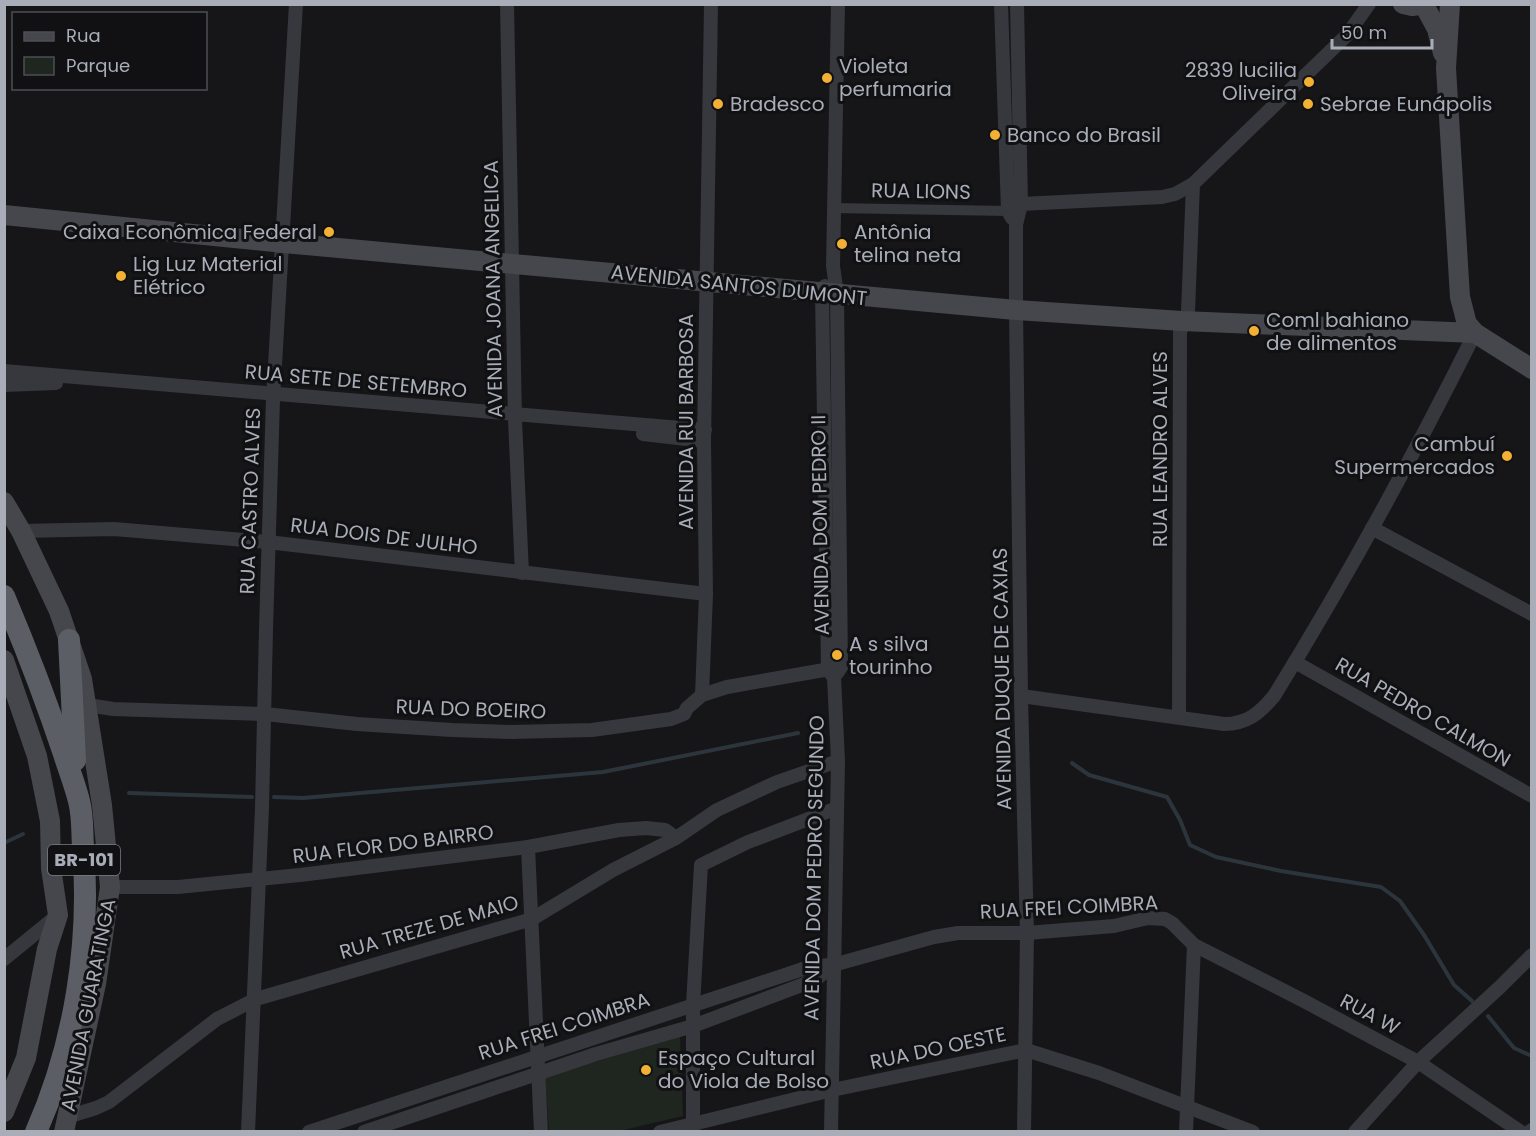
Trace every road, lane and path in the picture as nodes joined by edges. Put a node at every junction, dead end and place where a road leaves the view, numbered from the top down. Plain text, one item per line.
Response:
1 (296, 4) edge
2 (507, 4) edge
3 (711, 4) edge
4 (838, 4) edge
5 (1001, 4) edge
6 (1017, 4) edge
7 (1369, 4) edge
8 (1403, 4) edge
9 (1450, 4) edge
10 (1424, 5) edge
11 (1446, 68) junction
12 (1192, 184) junction
13 (1021, 204) junction
14 (834, 207) junction
15 (1008, 211) junction
16 (4, 215) edge
17 (1016, 225) junction
18 (284, 243) junction
19 (512, 264) junction
20 (706, 281) junction
21 (830, 294) junction
22 (1016, 310) junction
23 (1182, 321) junction
24 (1475, 333) junction
25 (1532, 369) edge
26 (4, 371) edge
27 (4, 385) edge
28 (274, 396) junction
29 (832, 397) junction
30 (515, 417) junction
31 (705, 436) junction
32 (4, 502) edge
33 (825, 514) junction
34 (840, 514) junction
35 (1372, 528) junction
36 (21, 531) junction
37 (268, 542) junction
38 (522, 573) junction
39 (706, 594) junction
40 (4, 596) edge
41 (1532, 614) edge
42 (69, 640) junction
43 (4, 660) edge
44 (1295, 662) junction
45 (834, 671) junction
46 (702, 695) junction
47 (1021, 696) junction
48 (10, 697) edge
49 (88, 705) junction
50 (265, 714) junction
51 (1179, 716) junction
52 (838, 761) junction
53 (1532, 796) edge
54 (80, 803) junction
55 (837, 808) junction
56 (676, 838) junction
57 (528, 847) junction
58 (260, 880) junction
59 (110, 887) junction
60 (58, 915) junction
61 (532, 919) junction
62 (1027, 933) junction
63 (1194, 945) junction
64 (1532, 955) edge
65 (4, 959) edge
66 (833, 965) junction
67 (256, 999) junction
68 (693, 1005) junction
69 (693, 1026) junction
70 (1026, 1050) junction
71 (537, 1055) junction
72 (1418, 1062) junction
73 (539, 1073) junction
74 (831, 1090) junction
75 (1186, 1107) junction
76 (4, 1112) edge
77 (66, 1127) edge
78 (693, 1128) edge
79 (36, 1131) edge
80 (248, 1131) edge
81 (309, 1131) edge
82 (364, 1131) edge
83 (541, 1131) edge
84 (660, 1131) edge
85 (831, 1131) edge
86 (1024, 1131) edge
87 (1186, 1131) edge
88 (1253, 1131) edge
89 (1355, 1131) edge
90 (1521, 1131) edge

1 - 18 street, RUA CASTRO ALVES
2 - 19 street, AVENIDA JOANA ANGELICA
3 - 20 street, AVENIDA RUI BARBOSA
4 - 14 street
5 - 15 street, AVENIDA DUQUE DE CAXIAS
6 - 13 street, AVENIDA DUQUE DE CAXIAS
7 - 12 street
8 - 10 main road
9 - 11 main road
10 - 11 main road
11 - 24 main road
12 - 13 street
12 - 23 street, RUA LEANDRO ALVES
13 - 15 street
13 - 17 street, AVENIDA DUQUE DE CAXIAS
14 - 15 street, RUA LIONS
14 - 21 street, AVENIDA DOM PEDRO II
15 - 17 street, AVENIDA DUQUE DE CAXIAS
16 - 18 main road, AVENIDA SANTOS DUMONT
17 - 22 street, AVENIDA DUQUE DE CAXIAS
18 - 19 main road, AVENIDA SANTOS DUMONT
18 - 28 street, RUA CASTRO ALVES
19 - 20 main road, AVENIDA SANTOS DUMONT
19 - 30 street, AVENIDA JOANA ANGELICA
20 - 21 main road, AVENIDA SANTOS DUMONT
20 - 31 street, AVENIDA RUI BARBOSA
21 - 22 main road, AVENIDA SANTOS DUMONT
21 - 29 street, AVENIDA DOM PEDRO II
22 - 23 main road, AVENIDA SANTOS DUMONT
22 - 47 street, AVENIDA DUQUE DE CAXIAS
23 - 24 main road, AVENIDA SANTOS DUMONT
23 - 51 street, RUA LEANDRO ALVES
24 - 25 main road
24 - 35 street
26 - 28 street, RUA SETE DE SETEMBRO
27 - 28 street, RUA SETE DE SETEMBRO
28 - 30 street, RUA SETE DE SETEMBRO
28 - 37 street, RUA CASTRO ALVES
29 - 33 street, AVENIDA DOM PEDRO II
29 - 34 street, AVENIDA DOM PEDRO II
30 - 31 street, RUA SETE DE SETEMBRO
30 - 38 street, AVENIDA JOANA ANGELICA
31 - 39 street, AVENIDA RUI BARBOSA
32 - 36 main road, AVENIDA GUARATINGA
33 - 34 street
33 - 45 street, AVENIDA DOM PEDRO II
34 - 45 street, AVENIDA DOM PEDRO II
35 - 41 street
35 - 44 street
36 - 37 street, RUA DOIS DE JULHO
36 - 42 main road, AVENIDA GUARATINGA
37 - 38 street, RUA DOIS DE JULHO
37 - 50 street, RUA CASTRO ALVES
38 - 39 street, RUA DOIS DE JULHO
39 - 46 street, AVENIDA RUI BARBOSA
40 - 54 highway, BR-101
42 - 49 main road, AVENIDA GUARATINGA
42 - 54 highway
43 - 48 main road
44 - 51 street
44 - 53 street, RUA PEDRO CALMON
45 - 46 street, RUA DO BOEIRO
45 - 52 street, AVENIDA DOM PEDRO SEGUNDO
46 - 50 street, RUA DO BOEIRO
47 - 51 street
47 - 62 street, AVENIDA DUQUE DE CAXIAS
48 - 60 main road
49 - 50 street, RUA DO BOEIRO
49 - 59 main road, AVENIDA GUARATINGA
50 - 58 street, RUA CASTRO ALVES
52 - 55 street, AVENIDA DOM PEDRO SEGUNDO
52 - 56 street, RUA TREZE DE MAIO
54 - 79 highway, BR-101
55 - 66 street, AVENIDA DOM PEDRO SEGUNDO
55 - 68 street
56 - 57 street, RUA FLOR DO BAIRRO
56 - 61 street, RUA TREZE DE MAIO
57 - 58 street, RUA FLOR DO BAIRRO
57 - 61 street
58 - 59 street, RUA FLOR DO BAIRRO
58 - 67 street, RUA CASTRO ALVES
59 - 77 main road, AVENIDA GUARATINGA
60 - 65 street
60 - 76 main road
61 - 67 street, RUA TREZE DE MAIO
61 - 71 street
62 - 63 street, RUA FREI COIMBRA
62 - 66 street, RUA FREI COIMBRA
62 - 70 street, AVENIDA DUQUE DE CAXIAS
63 - 72 street, RUA W
63 - 75 street
64 - 72 street
66 - 68 street, RUA FREI COIMBRA
66 - 69 street, RUA FREI COIMBRA
66 - 74 street, AVENIDA DOM PEDRO SEGUNDO
67 - 77 street, RUA TREZE DE MAIO
67 - 80 street, RUA CASTRO ALVES
68 - 69 street
68 - 71 street, RUA FREI COIMBRA
69 - 73 street, RUA FREI COIMBRA
69 - 78 street
70 - 74 street, RUA DO OESTE
70 - 75 street, RUA DO OESTE
70 - 86 street, AVENIDA DUQUE DE CAXIAS
71 - 73 street
71 - 81 street, RUA FREI COIMBRA
72 - 89 street
72 - 90 street, RUA W
73 - 82 street, RUA FREI COIMBRA
73 - 83 street
74 - 78 street, RUA DO OESTE
74 - 85 street, AVENIDA DOM PEDRO SEGUNDO
75 - 87 street
75 - 88 street, RUA DO OESTE
78 - 84 street, RUA DO OESTE

